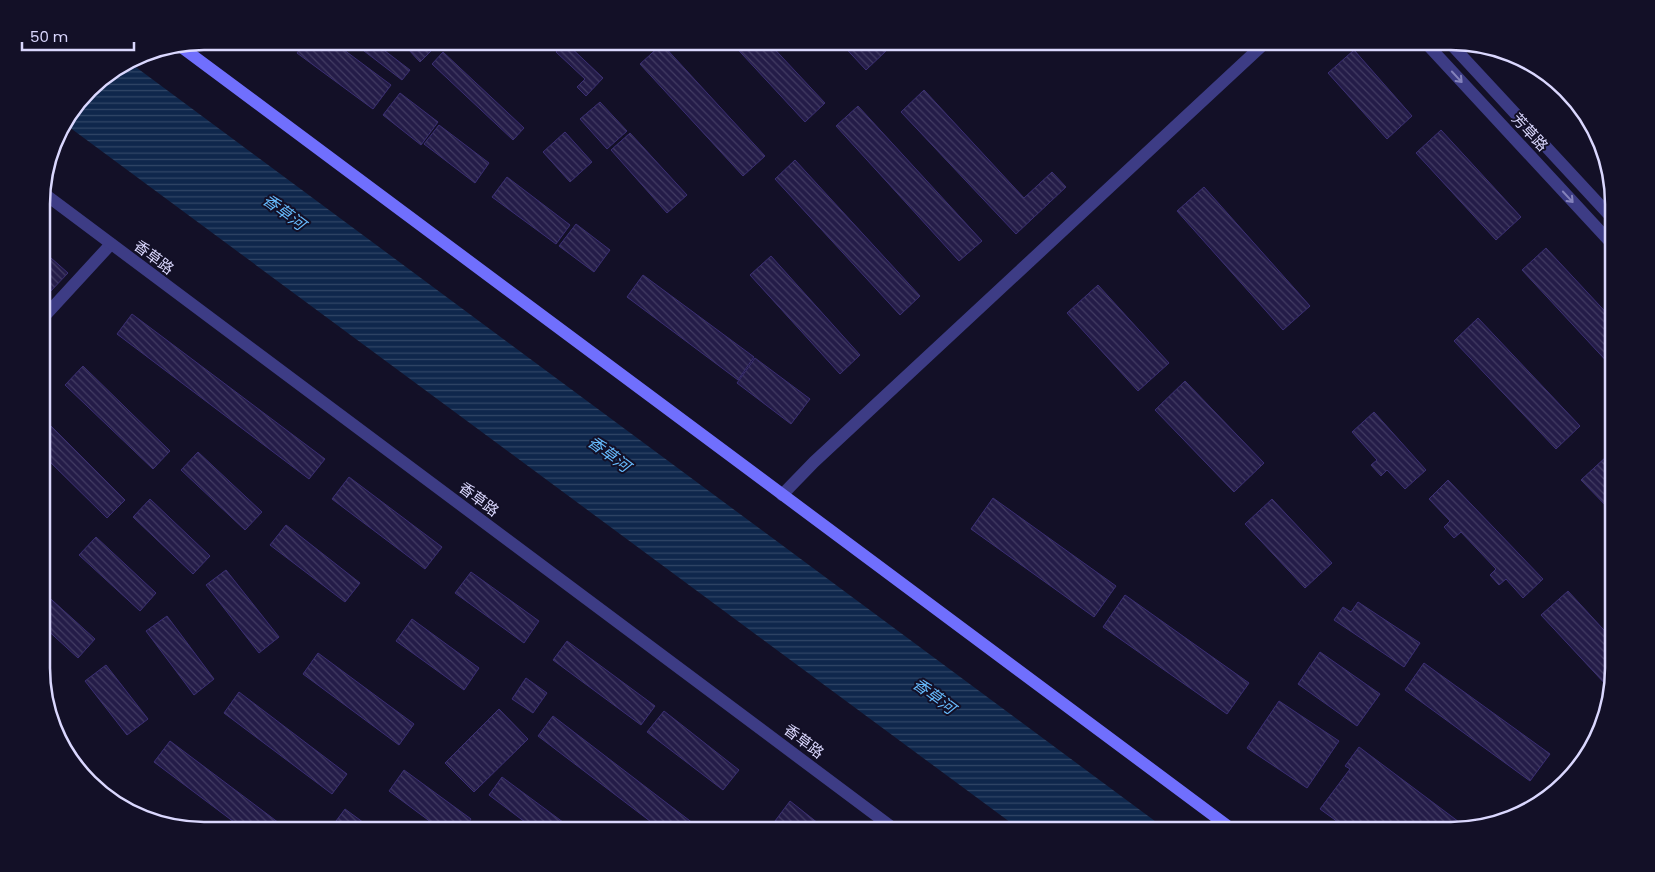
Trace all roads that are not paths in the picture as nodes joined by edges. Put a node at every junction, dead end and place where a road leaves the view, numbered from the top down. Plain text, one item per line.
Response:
1 (1257, 50) edge
2 (1432, 50) edge
3 (1456, 50) edge
4 (187, 51) edge
5 (50, 198) edge
6 (1605, 210) edge
7 (1605, 237) edge
8 (111, 244) junction
9 (50, 310) edge
10 (782, 495) junction
11 (886, 822) edge
12 (1222, 822) edge

1 - 10 street
2 -> 7 street, 芳草路
3 - 6 street, 芳草路
4 - 10 main road
5 - 8 street, 香草路
8 - 9 street
8 - 11 street, 香草路
10 - 12 main road

